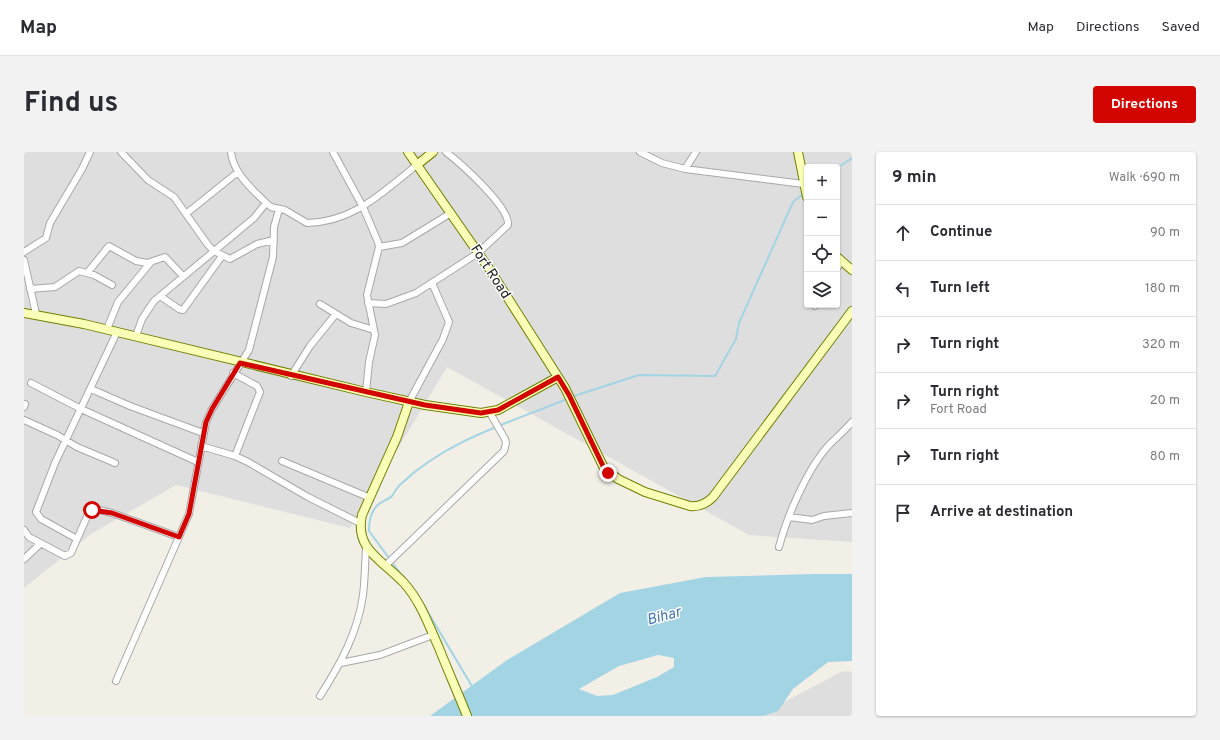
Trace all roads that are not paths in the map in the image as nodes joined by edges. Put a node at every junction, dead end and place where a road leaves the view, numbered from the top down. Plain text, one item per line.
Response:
1 (90, 152) edge
2 (121, 152) edge
3 (231, 152) edge
4 (333, 152) edge
5 (408, 152) edge
6 (433, 152) edge
7 (446, 152) edge
8 (640, 152) edge
9 (696, 152) edge
10 (798, 152) edge
11 (418, 164) junction
12 (685, 169) junction
13 (238, 172) junction
14 (804, 185) edge
15 (804, 191) edge
16 (266, 203) junction
17 (363, 207) junction
18 (279, 208) junction
19 (186, 213) junction
20 (451, 213) junction
21 (274, 240) junction
22 (379, 247) junction
23 (214, 251) junction
24 (24, 252) edge
25 (478, 253) junction
26 (222, 256) junction
27 (24, 260) edge
28 (150, 262) junction
29 (840, 263) edge
30 (852, 270) edge
31 (88, 272) junction
32 (183, 276) junction
33 (432, 283) junction
34 (112, 285) dead end
35 (30, 289) junction
36 (160, 296) junction
37 (368, 303) junction
38 (320, 304) dead end
39 (852, 311) edge
40 (24, 313) edge
41 (36, 314) junction
42 (335, 315) junction
43 (107, 330) junction
44 (374, 330) junction
45 (117, 332) junction
46 (136, 336) junction
47 (240, 363) junction
48 (233, 373) junction
49 (291, 376) junction
50 (558, 377) junction
51 (31, 383) dead end
52 (91, 389) junction
53 (366, 392) junction
54 (409, 402) junction
55 (81, 409) junction
56 (490, 413) junction
57 (24, 420) edge
58 (852, 422) edge
59 (203, 433) junction
60 (66, 440) junction
61 (200, 446) junction
62 (235, 456) junction
63 (282, 461) dead end
64 (198, 462) junction
65 (115, 463) dead end
66 (368, 497) junction
67 (852, 513) edge
68 (789, 517) junction
69 (360, 523) junction
70 (24, 530) edge
71 (179, 537) junction
72 (78, 539) junction
73 (40, 544) junction
74 (779, 547) dead end
75 (366, 548) junction
76 (24, 559) edge
77 (385, 566) junction
78 (433, 635) junction
79 (341, 663) junction
80 (116, 680) dead end
81 (320, 696) dead end
82 (467, 716) edge

1 - 24 street
2 - 19 street
3 - 13 street
4 - 17 street
5 - 11 street, Fort Road
6 - 11 street
7 - 25 street
8 - 12 street
9 - 12 street
10 - 14 street
11 - 17 street
11 - 20 street, Fort Road
12 - 15 street
13 - 16 street
13 - 19 street
16 - 18 street
16 - 23 street
17 - 18 street
17 - 22 street
18 - 21 street
19 - 23 street
20 - 22 street
20 - 25 street, Fort Road
21 - 26 street
21 - 47 street
22 - 37 street
23 - 26 street
23 - 32 street
25 - 33 street
25 - 50 street, Fort Road
26 - 36 street
27 - 35 street
28 - 31 street
28 - 32 street
28 - 43 street
29 - 30 street
31 - 34 street
31 - 35 street
32 - 36 street
33 - 37 street
33 - 54 street
35 - 41 street
36 - 46 street
37 - 44 street
38 - 42 street
39 - 50 street, Fort Road
40 - 41 street
41 - 43 street
42 - 44 street
42 - 49 street
43 - 45 street
44 - 53 street
45 - 46 street
45 - 52 street
46 - 47 street
47 - 48 street
47 - 49 street
48 - 59 street
48 - 62 street
49 - 53 street
50 - 56 street
51 - 55 street
52 - 55 street
52 - 59 street
53 - 54 street
54 - 56 street
54 - 66 street
55 - 60 street
55 - 64 street
56 - 77 street
57 - 60 street
58 - 68 street
59 - 61 street
60 - 65 street
60 - 72 street
61 - 62 street
61 - 64 street
62 - 69 street
63 - 66 street
64 - 71 street
66 - 69 street
67 - 68 street
68 - 74 street
69 - 75 street
70 - 73 street
71 - 72 street
71 - 80 street
72 - 73 street
73 - 76 street
75 - 77 street
75 - 79 street
77 - 78 street
78 - 79 street
78 - 82 street
79 - 81 street

